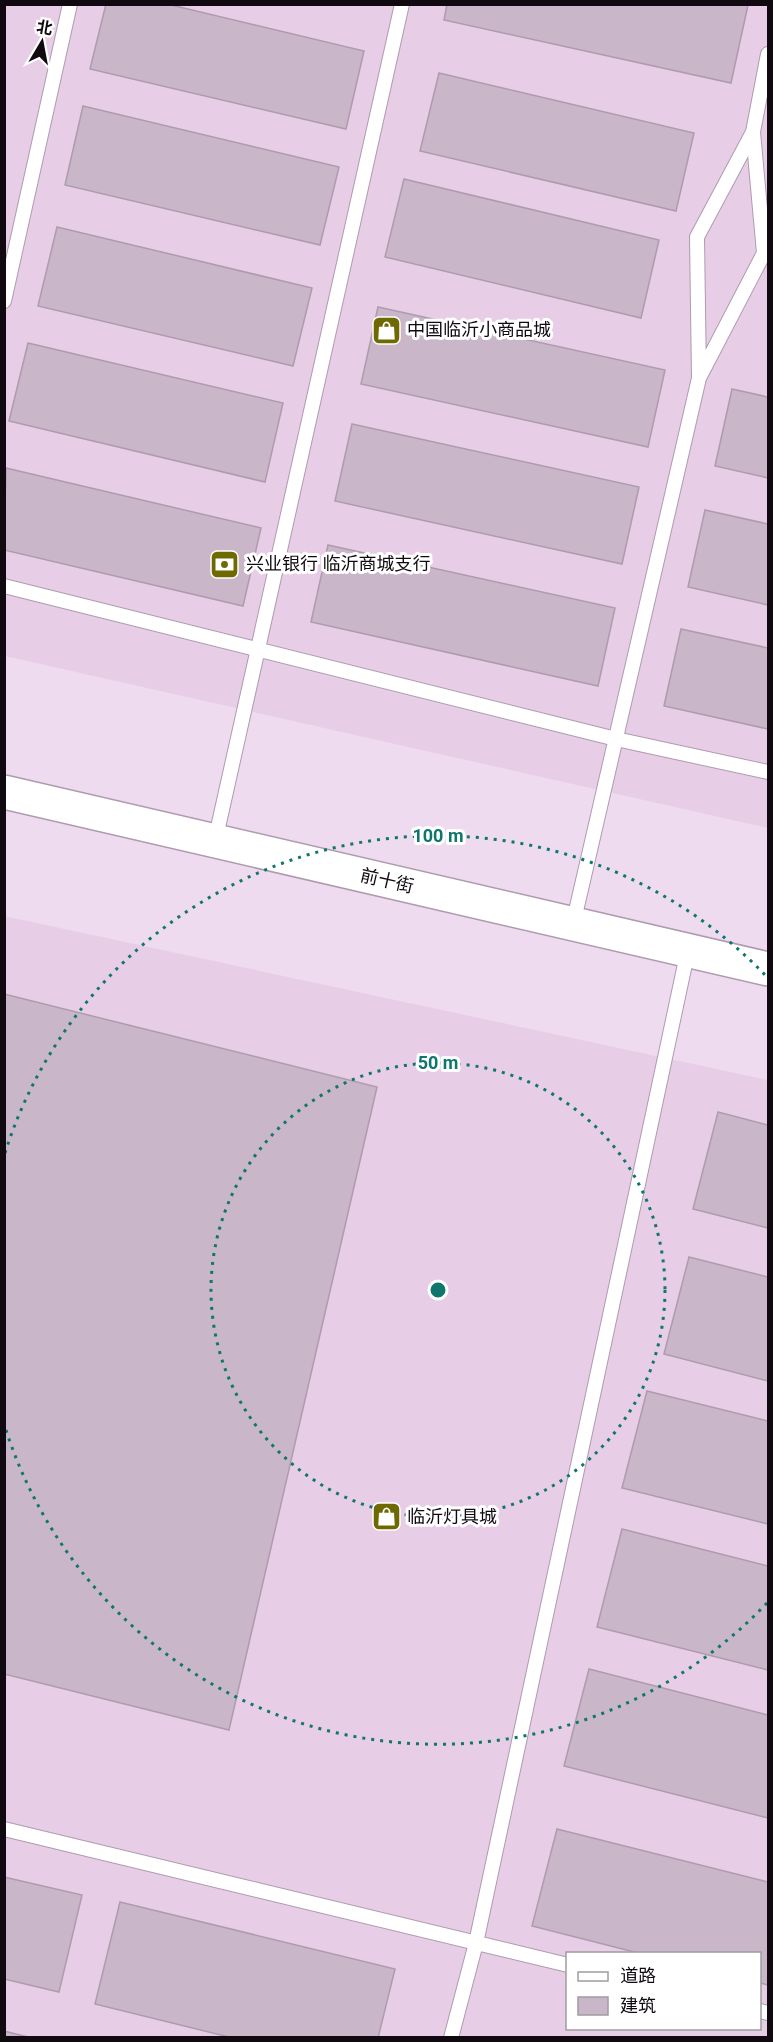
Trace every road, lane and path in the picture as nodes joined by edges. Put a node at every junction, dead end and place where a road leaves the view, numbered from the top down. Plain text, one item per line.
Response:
1 (70, 4) edge
2 (402, 4) edge
3 (768, 54) edge
4 (753, 132) junction
5 (4, 301) edge
6 (699, 378) junction
7 (4, 586) edge
8 (258, 648) junction
9 (616, 739) junction
10 (768, 772) edge
11 (4, 792) edge
12 (215, 841) junction
13 (573, 924) junction
14 (688, 950) junction
15 (768, 969) edge
16 (4, 1829) edge
17 (476, 1943) junction
18 (566, 1965) edge
19 (451, 2037) edge

1 - 5 lane
2 - 8 lane
3 - 4 lane
4 - 6 lane
4 - 6 lane
6 - 9 lane
7 - 8 lane
8 - 9 lane
8 - 12 lane
9 - 10 lane
9 - 13 lane
11 - 12 main road, 前十街
12 - 13 main road, 前十街
13 - 14 main road, 前十街
14 - 15 main road, 前十街
14 - 17 lane
16 - 17 lane
17 - 18 lane
17 - 19 lane

